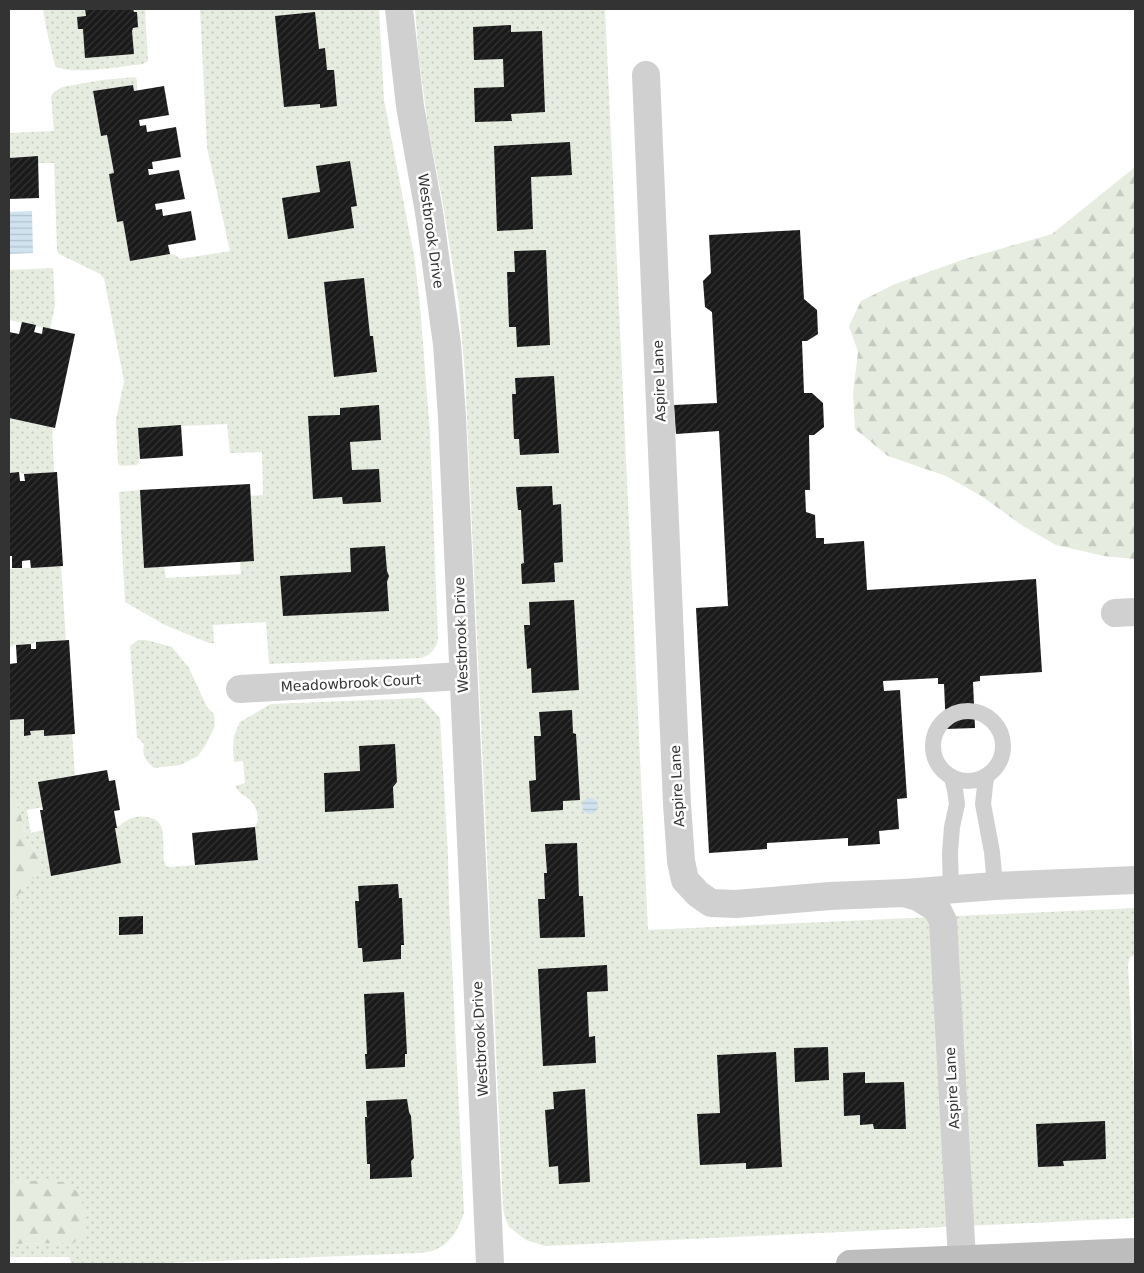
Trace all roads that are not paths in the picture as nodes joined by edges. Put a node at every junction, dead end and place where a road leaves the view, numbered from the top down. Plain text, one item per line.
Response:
1 (399, 9) edge
2 (646, 75) dead end
3 (462, 676) junction
4 (240, 689) dead end
5 (986, 777) junction
6 (952, 778) junction
7 (1135, 880) edge
8 (995, 886) junction
9 (951, 890) junction
10 (904, 893) junction
11 (1135, 1252) edge
12 (962, 1259) junction
13 (490, 1264) edge
14 (850, 1264) edge

1 - 3 street, Westbrook Drive
2 - 10 street, Aspire Lane
3 - 4 street, Meadowbrook Court
3 - 13 street, Westbrook Drive
5 - 6 lane
5 - 6 lane
5 - 8 lane
6 - 9 lane
7 - 8 street
8 - 9 street
9 - 10 street
10 - 12 street, Aspire Lane
11 - 12 main road
12 - 14 main road

